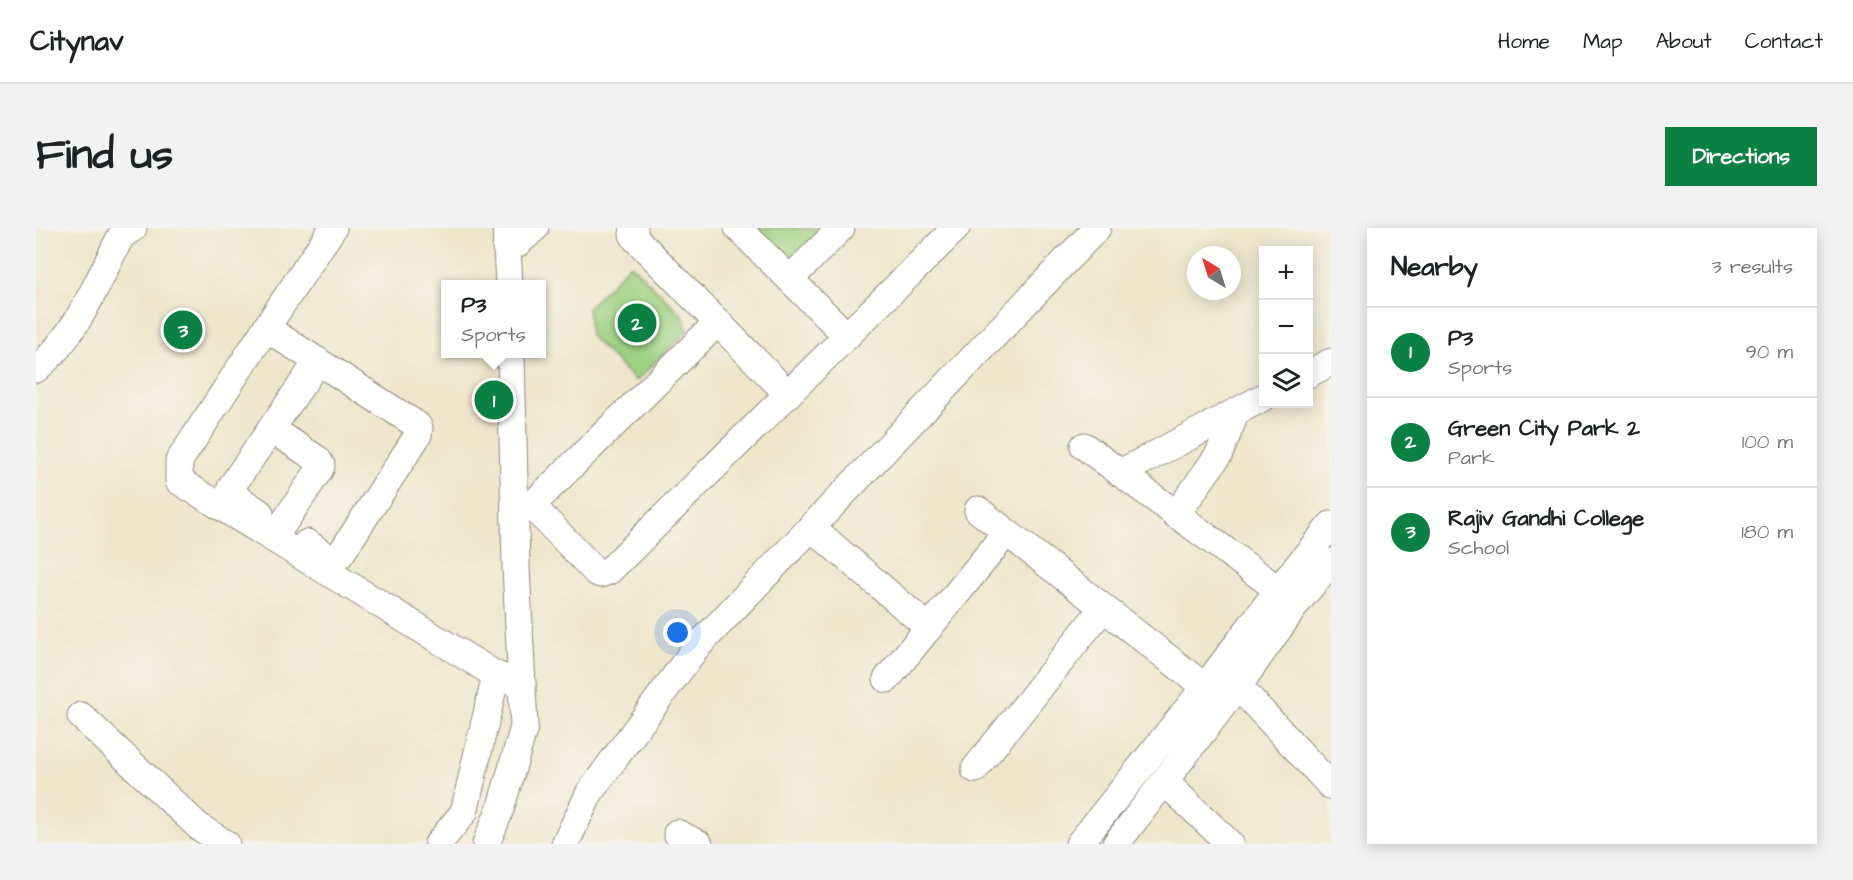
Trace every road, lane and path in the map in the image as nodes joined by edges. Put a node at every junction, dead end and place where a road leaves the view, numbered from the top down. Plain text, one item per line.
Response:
1 (133, 228) edge
2 (333, 228) edge
3 (485, 228) edge
4 (535, 228) edge
5 (634, 228) edge
6 (738, 228) edge
7 (841, 228) edge
8 (956, 228) edge
9 (1097, 228) edge
10 (506, 238) edge
11 (790, 279) junction
12 (509, 280) edge
13 (718, 322) junction
14 (266, 328) junction
15 (847, 336) junction
16 (511, 358) edge
17 (318, 361) junction
18 (1331, 362) edge
19 (36, 369) edge
20 (1313, 371) edge
21 (788, 394) junction
22 (1259, 399) edge
23 (1236, 412) junction
24 (272, 429) junction
25 (1084, 446) dead end
26 (1120, 473) junction
27 (978, 510) dead end
28 (1176, 515) junction
29 (1331, 525) edge
30 (281, 527) junction
31 (811, 527) junction
32 (1006, 533) junction
33 (1331, 562) edge
34 (1287, 596) junction
35 (1103, 608) junction
36 (928, 628) junction
37 (496, 675) junction
38 (887, 679) dead end
39 (1220, 682) junction
40 (522, 684) junction
41 (81, 716) dead end
42 (975, 769) dead end
43 (1165, 782) junction
44 (1331, 786) edge
45 (225, 844) edge
46 (438, 844) edge
47 (486, 844) edge
48 (565, 844) edge
49 (1079, 844) edge
50 (1116, 844) edge
51 (1230, 844) edge

1 - 19 street
2 - 14 street
3 - 10 street
4 - 10 street
5 - 13 street
6 - 11 street
7 - 11 street
8 - 15 street
9 - 31 street
10 - 12 street
11 - 15 street
13 - 21 street
13 - 21 street
14 - 17 street
14 - 37 street
15 - 21 street
16 - 40 street
17 - 24 street
17 - 30 street
18 - 20 street
22 - 23 street
23 - 26 street
23 - 28 street
24 - 30 street
24 - 30 street
25 - 26 street
26 - 28 street
27 - 32 street
28 - 34 street
29 - 34 street
31 - 36 street
31 - 48 street
32 - 35 street
32 - 36 street
33 - 34 street
34 - 39 street
35 - 39 street
35 - 42 street
36 - 38 street
37 - 40 street
37 - 46 street
39 - 43 street
39 - 44 street
39 - 49 street
40 - 47 street
41 - 45 street
43 - 50 street
43 - 51 street

